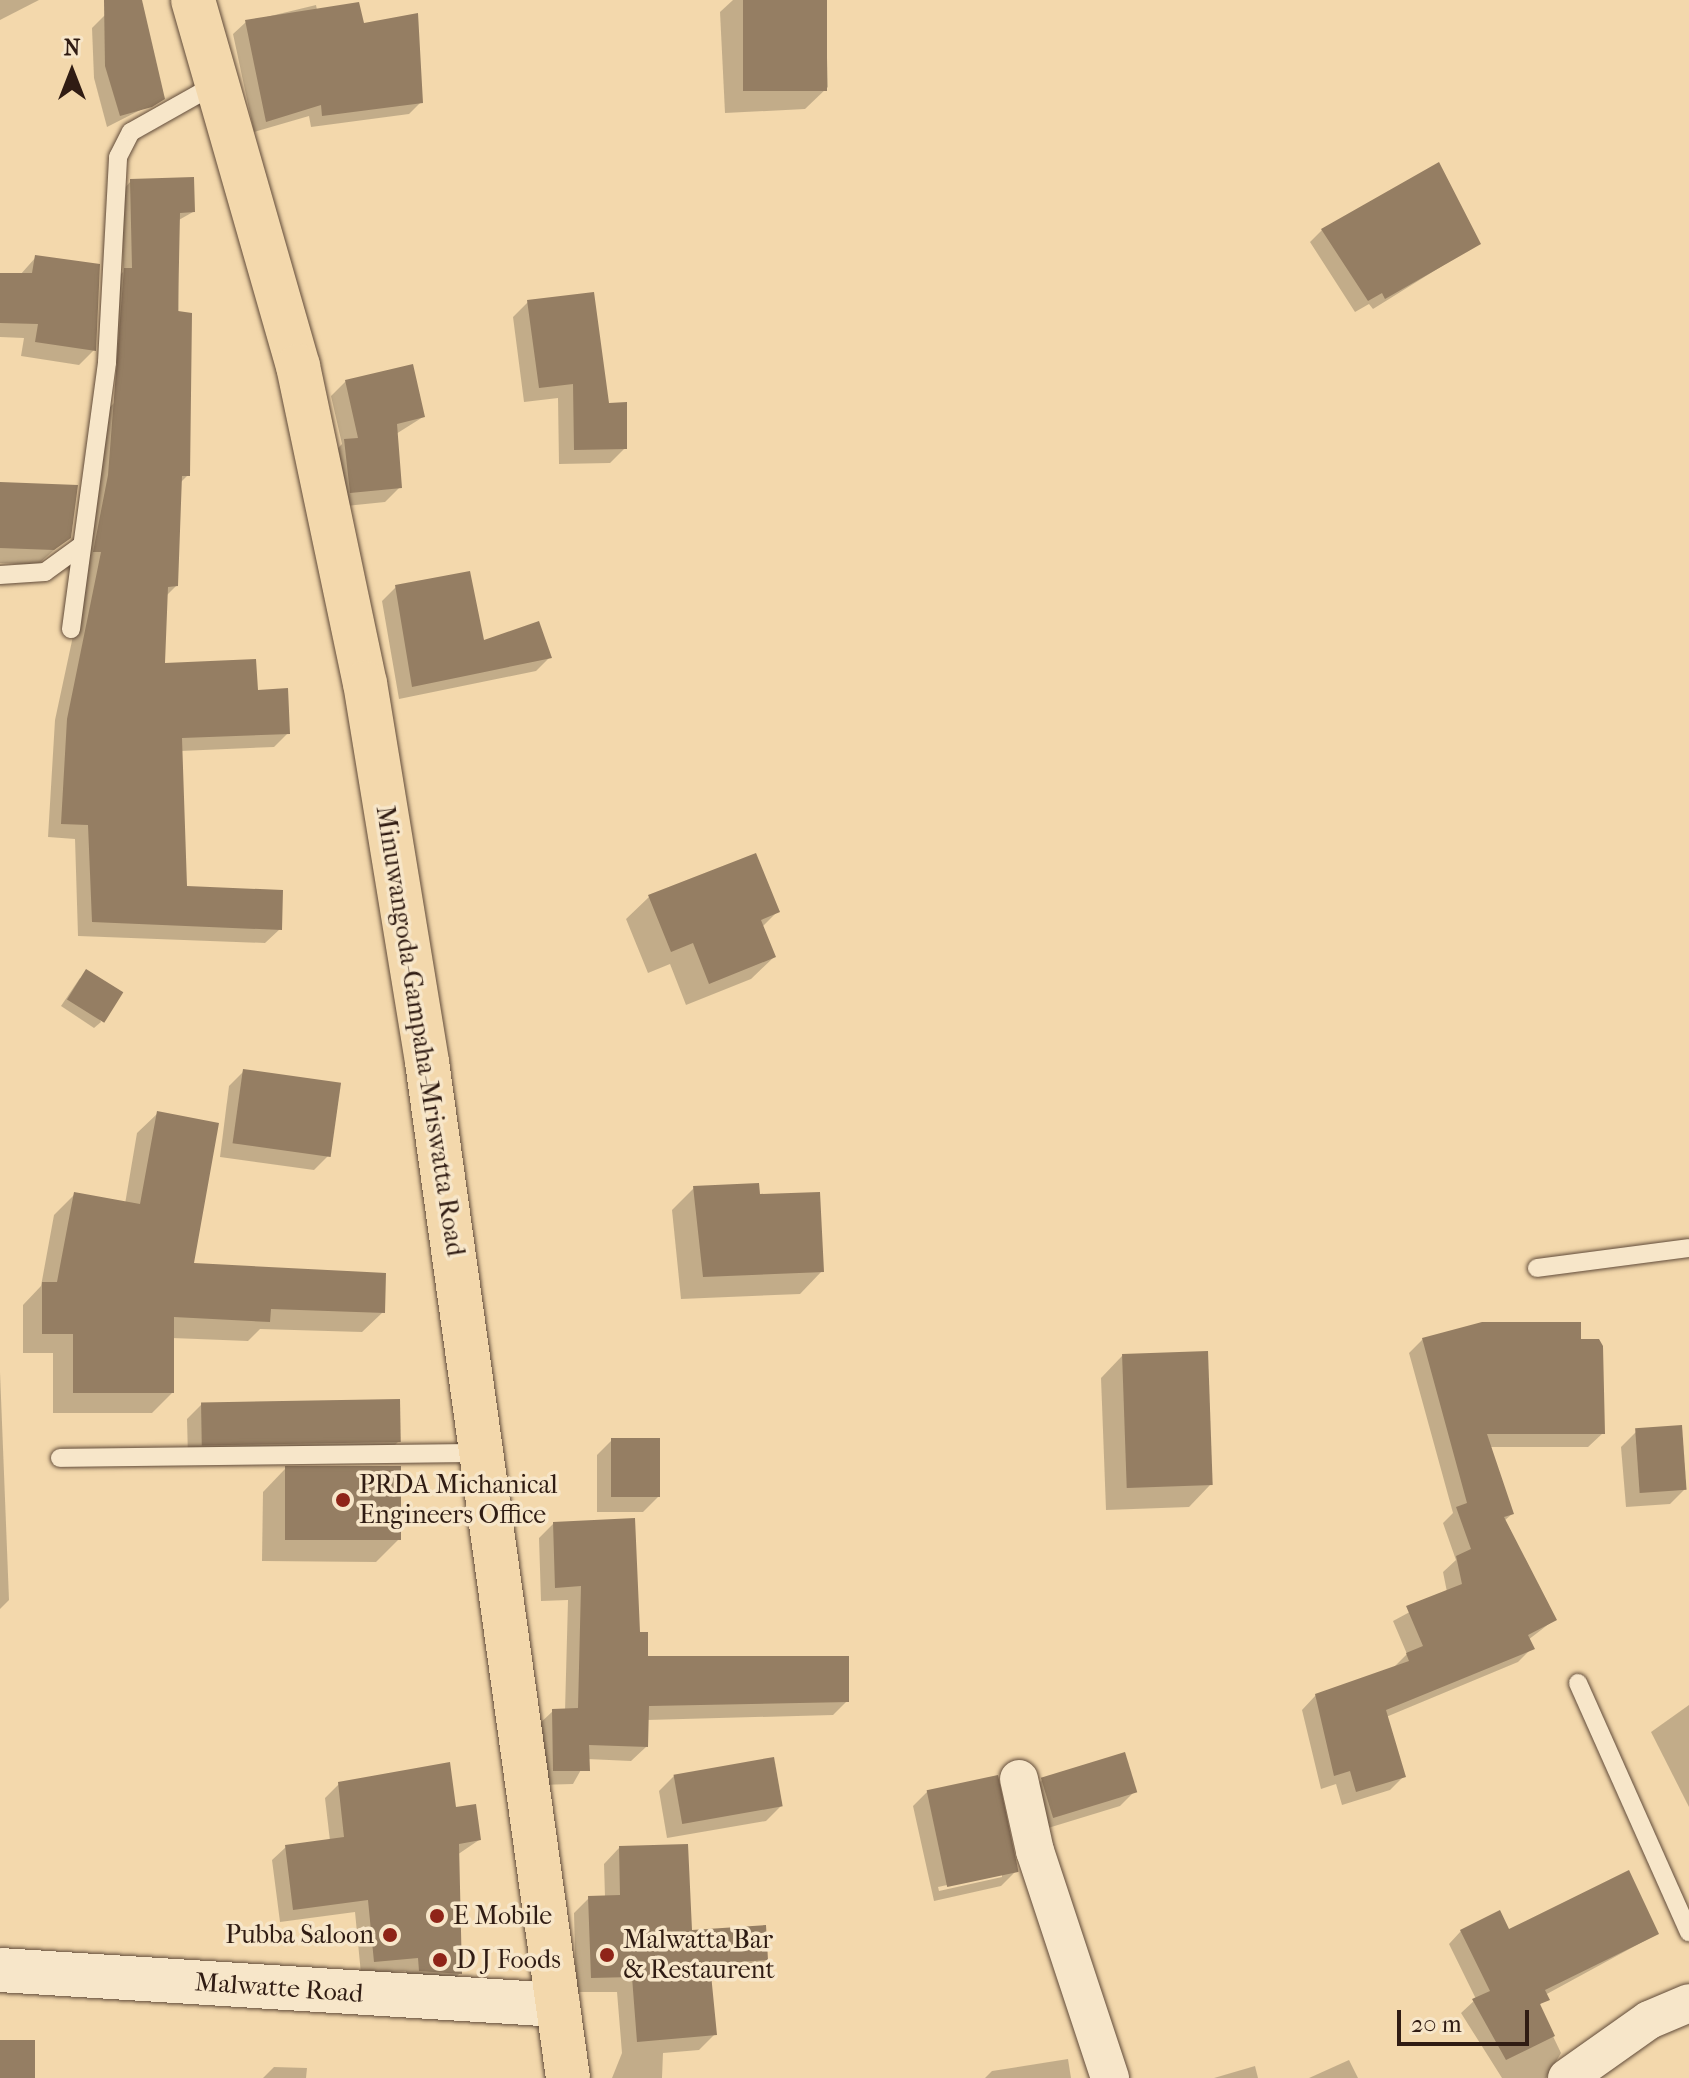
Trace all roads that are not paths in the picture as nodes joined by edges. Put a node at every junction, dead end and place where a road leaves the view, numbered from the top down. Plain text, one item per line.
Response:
1 (193, 0) edge
2 (220, 82) junction
3 (82, 545) junction
4 (0, 575) edge
5 (71, 629) dead end
6 (1689, 1248) edge
7 (1537, 1268) dead end
8 (483, 1453) junction
9 (60, 1458) dead end
10 (1578, 1683) dead end
11 (1019, 1779) dead end
12 (1689, 1932) edge
13 (0, 1970) edge
14 (1689, 2003) edge
15 (558, 2005) junction
16 (568, 2078) edge
17 (1110, 2078) edge
18 (1567, 2078) edge

1 - 2 main road, Minuwangoda-Gampaha-Mriswatta Road
2 - 3 lane
2 - 8 main road, Minuwangoda-Gampaha-Mriswatta Road
3 - 4 lane
3 - 5 lane
6 - 7 lane
8 - 9 lane
8 - 15 main road, Minuwangoda-Gampaha-Mriswatta Road
10 - 12 lane
11 - 17 street
13 - 15 street, Malwatte Road
14 - 18 street
15 - 16 main road, Minuwangoda-Gampaha-Mriswatta Road

